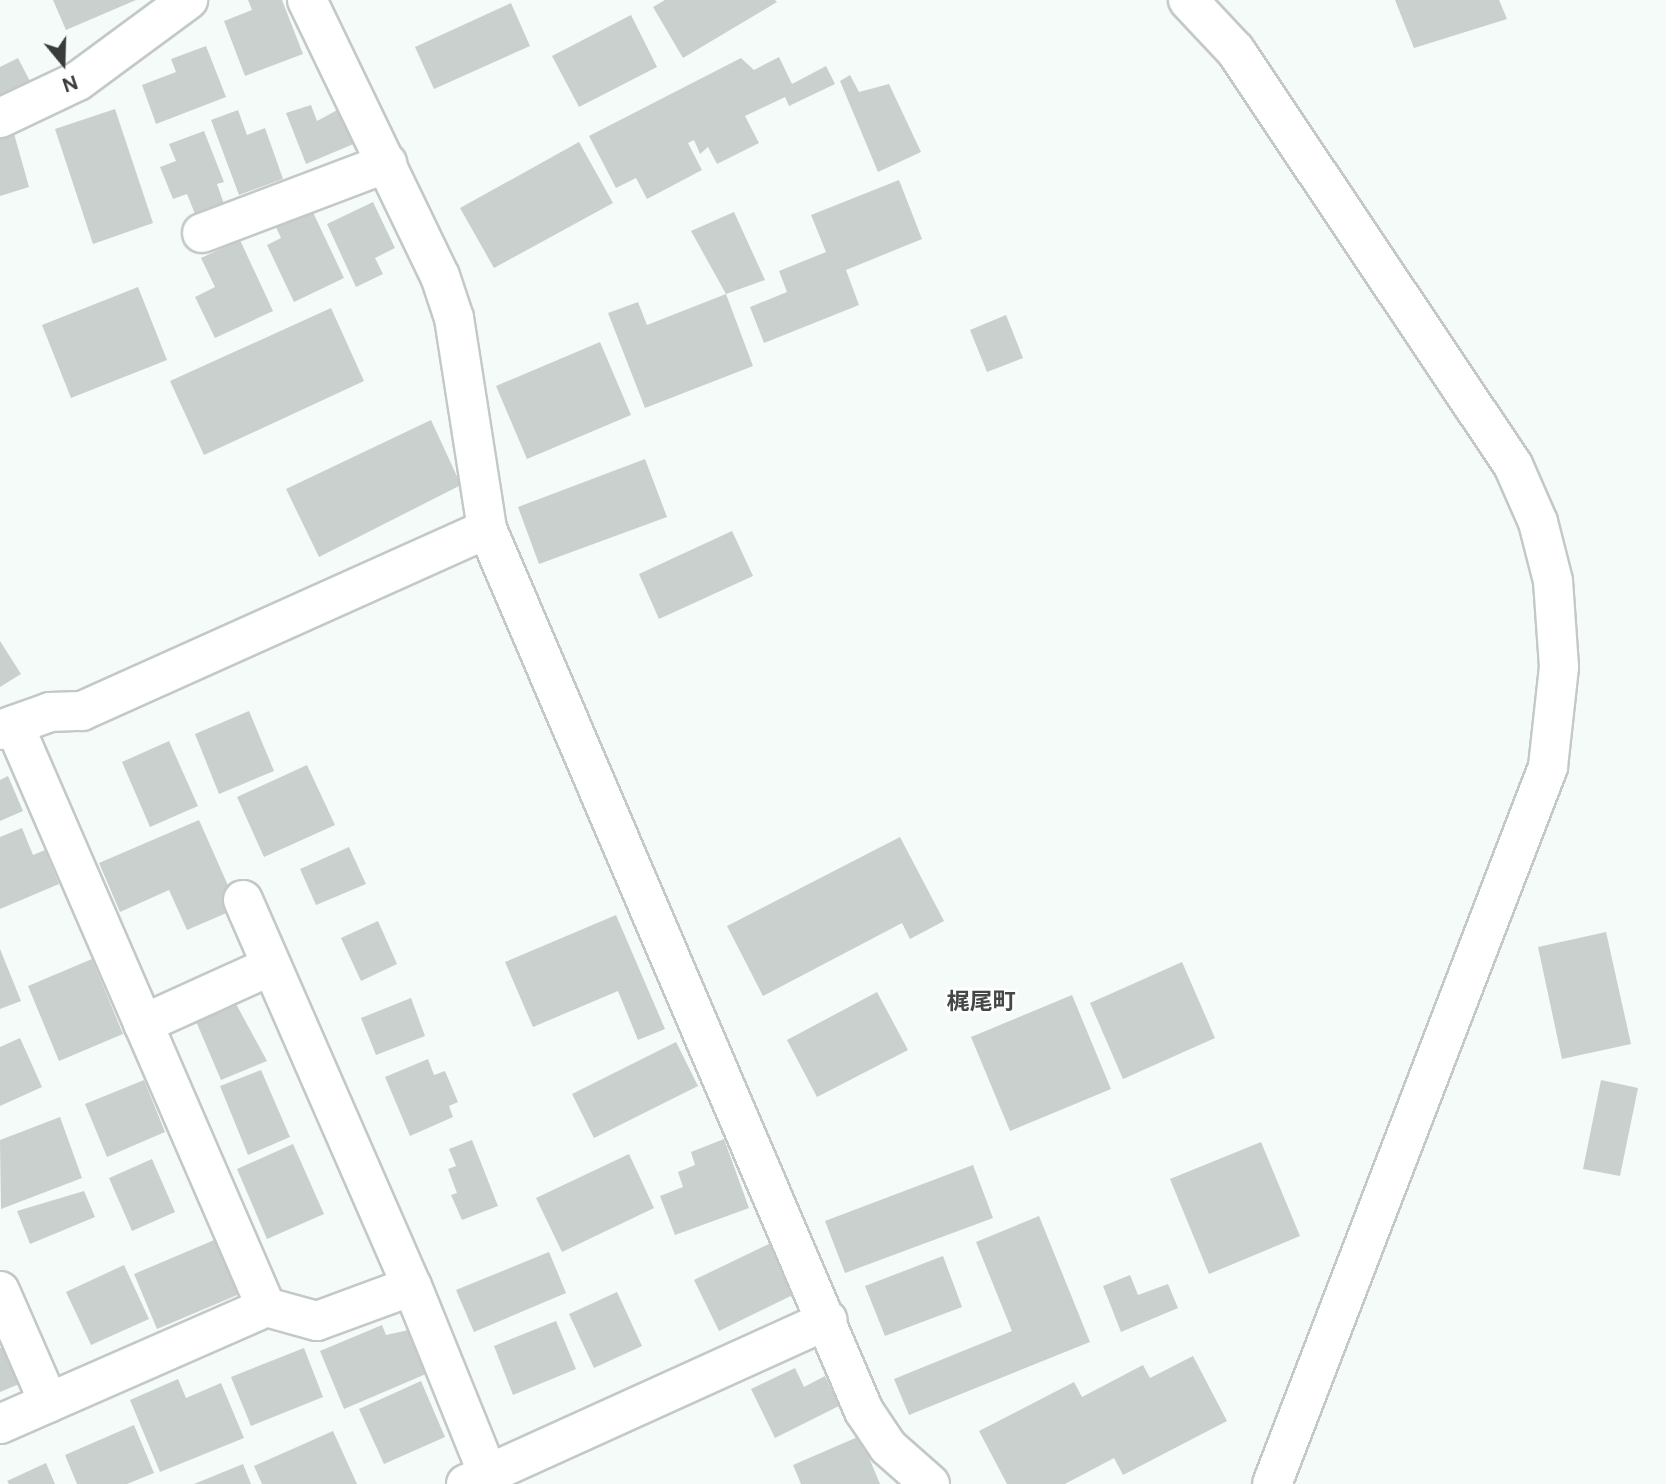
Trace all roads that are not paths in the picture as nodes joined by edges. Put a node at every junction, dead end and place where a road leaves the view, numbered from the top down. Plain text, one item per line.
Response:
1 (188, 0) edge
2 (307, 0) edge
3 (1188, 0) edge
4 (0, 118) edge
5 (387, 163) junction
6 (202, 233) dead end
7 (487, 529) junction
8 (7, 728) edge
9 (243, 900) dead end
10 (271, 966) junction
11 (143, 1024) junction
12 (412, 1286) junction
13 (0, 1291) edge
14 (266, 1307) junction
15 (828, 1320) junction
16 (49, 1403) junction
17 (0, 1424) edge
18 (482, 1481) edge
19 (930, 1484) edge
20 (1272, 1484) edge

1 - 4 street
2 - 5 street
3 - 20 street
5 - 6 street
5 - 7 street
7 - 8 street
7 - 15 street
8 - 11 street
9 - 10 street
10 - 11 street
10 - 12 street
11 - 14 street
12 - 14 street
12 - 18 street
13 - 16 street
14 - 16 street
15 - 18 street
15 - 19 street
16 - 17 street

